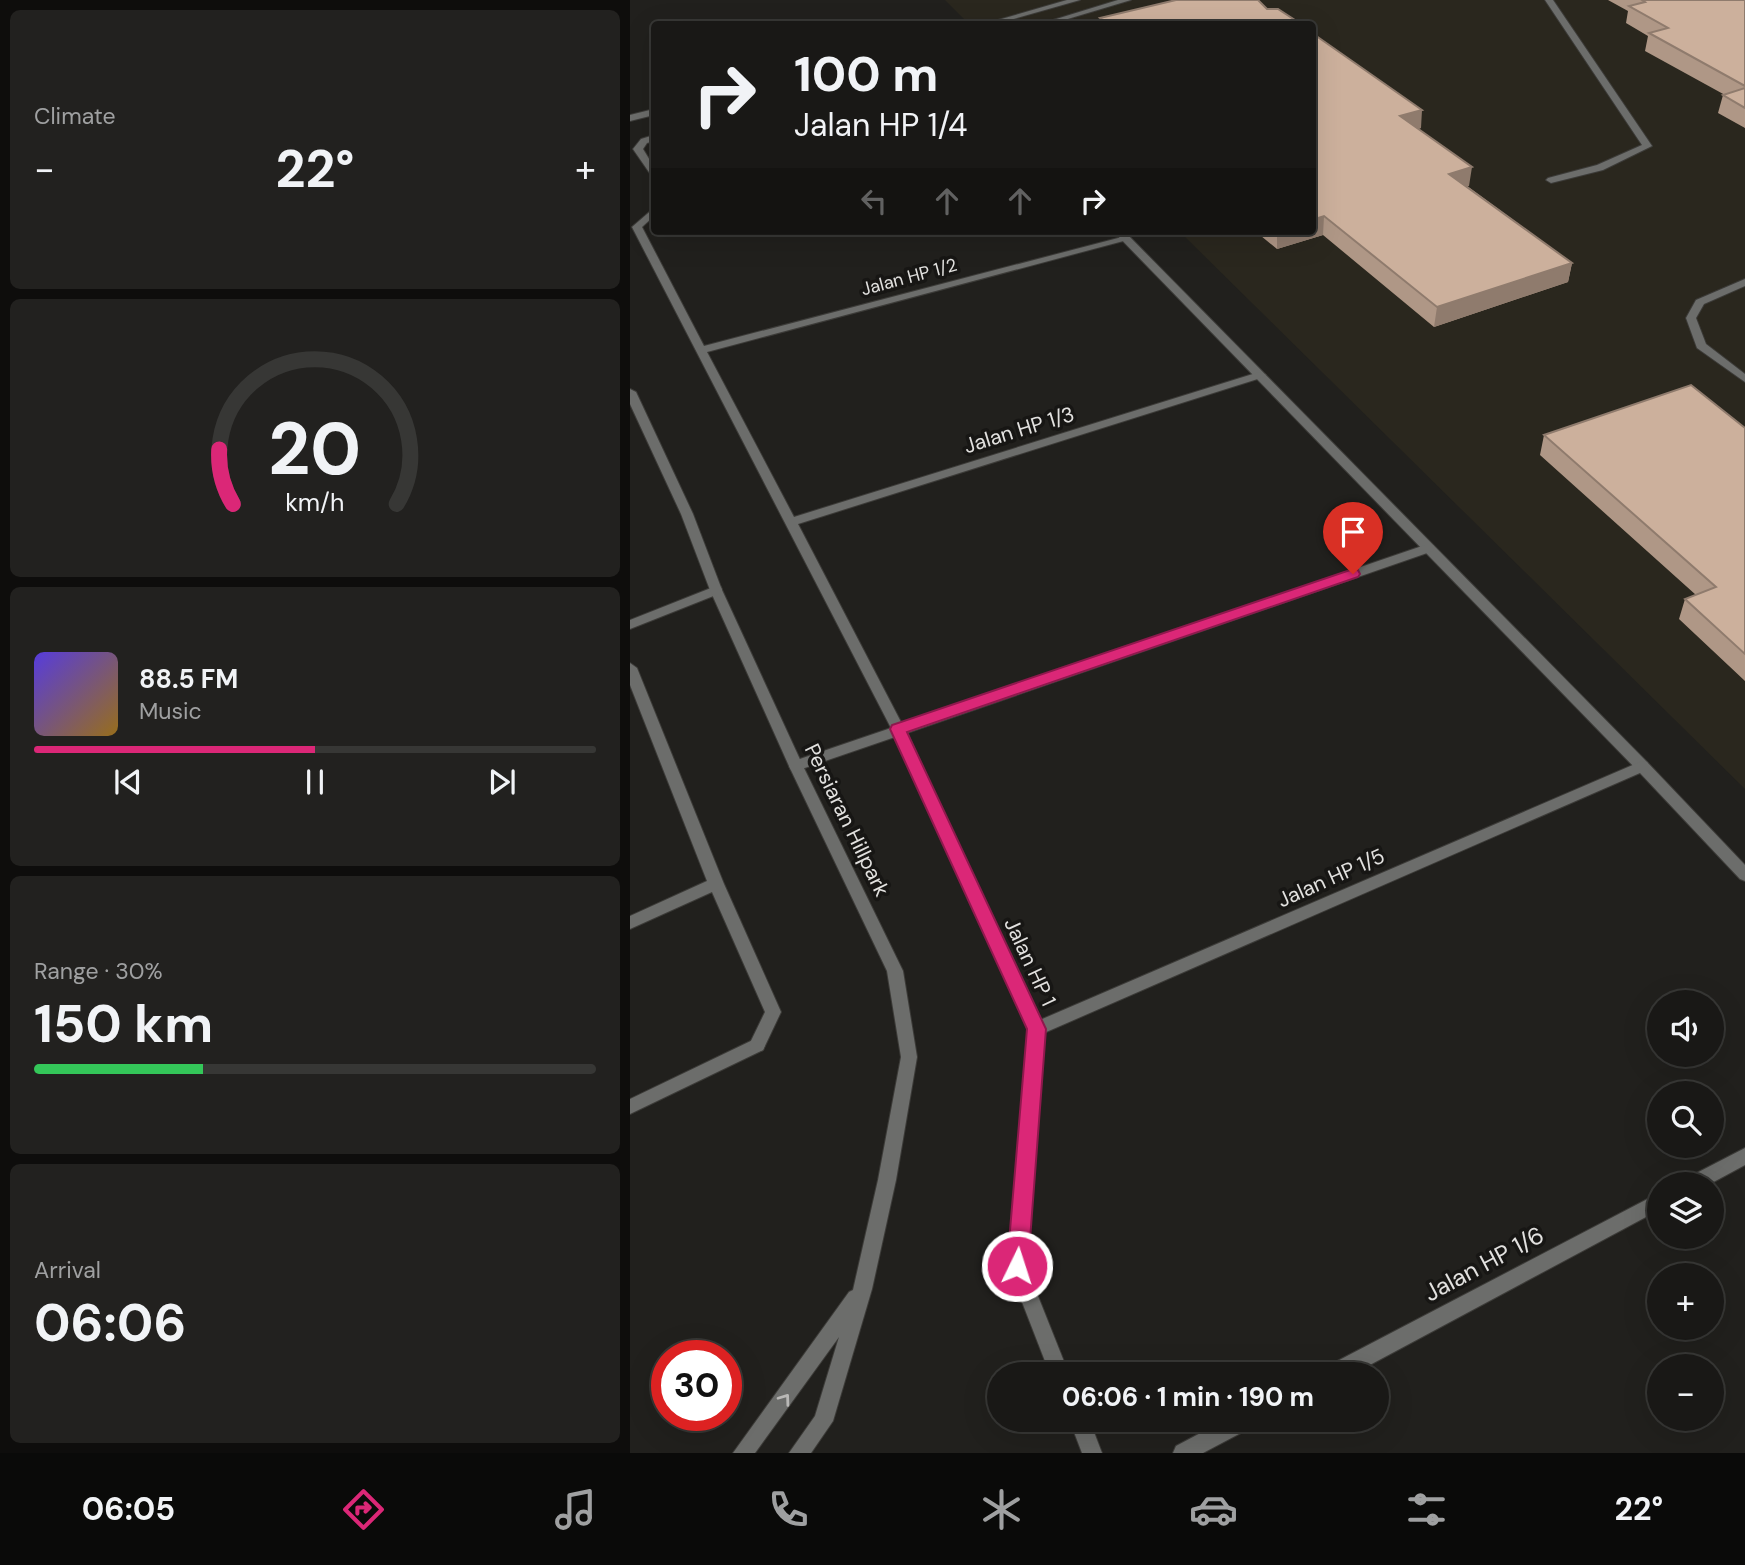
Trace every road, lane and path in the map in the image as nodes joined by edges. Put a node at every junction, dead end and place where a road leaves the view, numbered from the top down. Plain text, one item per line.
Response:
1 (1076, 0) edge
2 (1127, 0) edge
3 (1549, 0) edge
4 (999, 21) edge
5 (1054, 21) edge
6 (651, 113) edge
7 (630, 118) edge
8 (651, 139) edge
9 (651, 168) edge
10 (1551, 180) dead end
11 (651, 214) edge
12 (1122, 235) edge
13 (1745, 282) edge
14 (702, 349) junction
15 (1259, 375) junction
16 (1745, 379) edge
17 (630, 392) edge
18 (790, 522) junction
19 (1429, 548) junction
20 (716, 590) junction
21 (630, 625) edge
22 (630, 668) edge
23 (898, 729) junction
24 (796, 766) junction
25 (1642, 766) junction
26 (1745, 875) edge
27 (716, 884) junction
28 (630, 923) edge
29 (1036, 1029) junction
30 (630, 1107) edge
31 (1745, 1156) edge
32 (1715, 1172) edge
33 (1647, 1207) edge
34 (863, 1289) junction
35 (1055, 1362) edge
36 (1356, 1362) edge
37 (1084, 1432) edge
38 (1223, 1432) edge
39 (743, 1453) edge
40 (799, 1453) edge
41 (1092, 1453) edge
42 (1183, 1453) edge

1 - 4 street
2 - 5 street
3 - 10 street
6 - 7 street
8 - 9 street
11 - 14 street, Jalan HP 1
12 - 14 street, Jalan HP 1/2
12 - 15 street
13 - 16 street
14 - 18 street, Jalan HP 1
15 - 18 street, Jalan HP 1/3
15 - 19 street
17 - 20 street, Persiaran Hillpark
18 - 23 street, Jalan HP 1
19 - 23 street
19 - 25 street
20 - 21 street
20 - 24 street, Persiaran Hillpark
22 - 27 street
23 - 24 street
23 - 29 street, Jalan HP 1
24 - 34 street, Persiaran Hillpark
25 - 26 street
25 - 29 street, Jalan HP 1/5
27 - 28 street
27 - 30 street
29 - 35 street, Jalan HP 1
31 - 32 street
33 - 36 street, Jalan HP 1/6
39 -> 34 street, Persiaran Hillpark
34 - 40 street, Persiaran Hillpark
37 - 41 street
38 - 42 street

